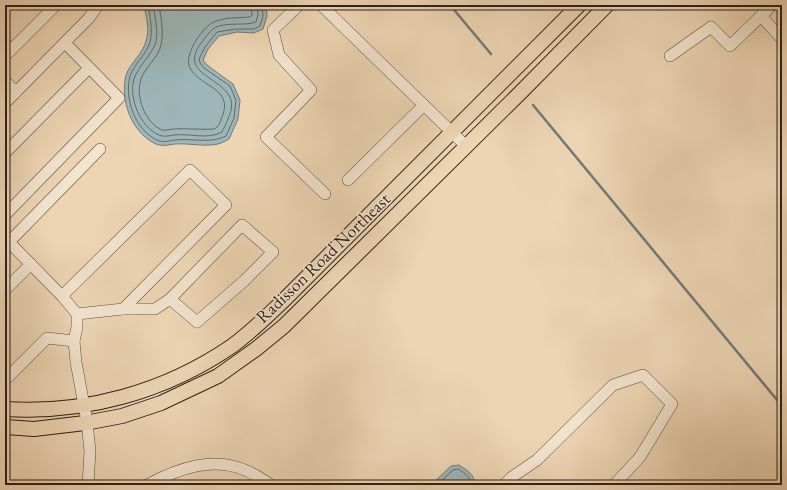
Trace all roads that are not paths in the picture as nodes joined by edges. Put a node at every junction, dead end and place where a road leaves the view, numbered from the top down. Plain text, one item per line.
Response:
1 (56, 5) edge
2 (98, 5) edge
3 (299, 5) edge
4 (321, 5) edge
5 (580, 5) edge
6 (607, 5) edge
7 (772, 5) edge
8 (761, 16) junction
9 (782, 39) edge
10 (65, 43) junction
11 (5, 56) edge
12 (670, 56) dead end
13 (89, 68) junction
14 (5, 82) edge
15 (16, 92) junction
16 (5, 104) edge
17 (424, 105) junction
18 (452, 132) junction
19 (466, 146) junction
20 (100, 149) dead end
21 (5, 153) edge
22 (348, 180) dead end
23 (325, 194) dead end
24 (5, 215) edge
25 (7, 240) edge
26 (31, 264) junction
27 (5, 290) edge
28 (62, 296) junction
29 (170, 299) junction
30 (124, 310) junction
31 (77, 314) junction
32 (74, 341) junction
33 (5, 380) edge
34 (84, 405) junction
35 (5, 409) edge
36 (87, 422) junction
37 (5, 427) edge
38 (89, 485) edge
39 (147, 485) edge
40 (271, 485) edge
41 (504, 485) edge
42 (614, 485) edge

1 - 11 street
2 - 10 street
3 - 23 street
4 - 17 street
5 - 18 main road, Radisson Road Northeast
6 - 19 main road, Radisson Road Northeast
7 - 8 street
8 - 9 street
8 - 12 street
10 - 13 street
10 - 15 street
13 - 21 street
13 - 24 street
14 - 15 street
15 - 16 street
17 - 18 street
17 - 22 street
18 - 19 street
18 - 34 main road, Radisson Road Northeast
19 - 36 main road, Radisson Road Northeast
20 - 25 street
25 - 26 street
26 - 27 street
26 - 28 street
28 - 30 street
28 - 31 street
29 - 29 street
29 - 30 street
30 - 31 street
31 - 32 street
32 - 33 street
32 - 34 street
34 - 35 main road, Radisson Road Northeast
34 - 36 street
36 - 37 main road, Radisson Road Northeast
36 - 38 street
39 - 40 street
41 - 42 street

